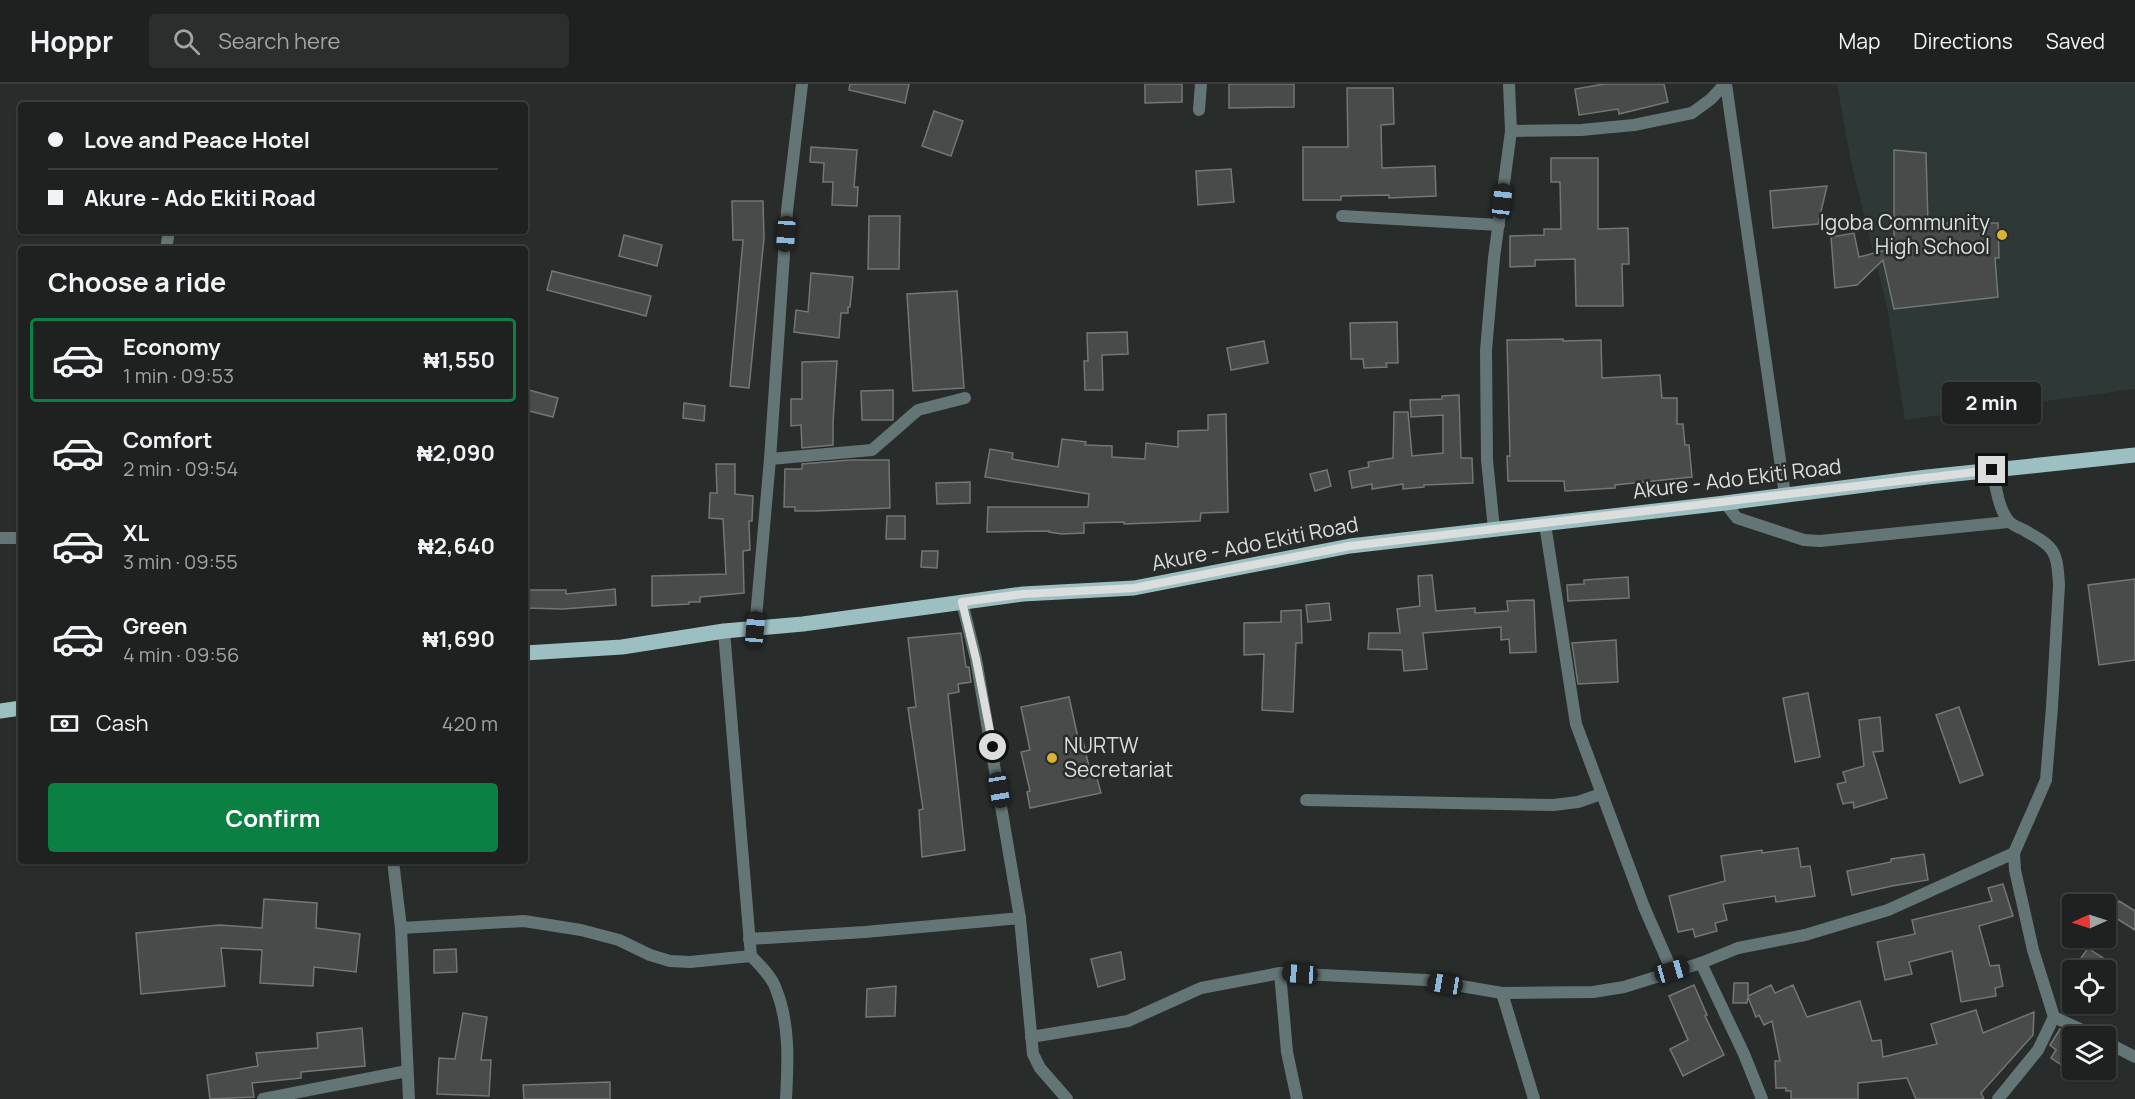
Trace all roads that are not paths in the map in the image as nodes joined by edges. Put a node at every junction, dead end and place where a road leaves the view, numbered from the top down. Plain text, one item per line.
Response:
1 (802, 84) edge
2 (1201, 84) edge
3 (1509, 84) edge
4 (1725, 84) edge
5 (1199, 110) dead end
6 (1511, 131) junction
7 (1342, 216) dead end
8 (1499, 225) junction
9 (965, 398) dead end
10 (2135, 455) edge
11 (770, 459) junction
12 (1992, 470) junction
13 (1785, 495) junction
14 (1725, 503) junction
15 (2008, 522) junction
16 (1545, 524) junction
17 (1494, 529) junction
18 (0, 538) edge
19 (18, 538) edge
20 (962, 602) junction
21 (755, 629) junction
22 (724, 631) junction
23 (528, 653) edge
24 (18, 708) edge
25 (0, 711) edge
26 (1601, 794) junction
27 (1306, 800) dead end
28 (2014, 853) junction
29 (393, 864) edge
30 (1020, 918) junction
31 (401, 928) junction
32 (749, 939) junction
33 (751, 956) junction
34 (1701, 963) junction
35 (1672, 971) junction
36 (1280, 973) junction
37 (1502, 993) junction
38 (2054, 1017) junction
39 (2073, 1026) edge
40 (1031, 1037) junction
41 (2116, 1047) edge
42 (2135, 1057) edge
43 (407, 1071) junction
44 (263, 1099) edge
45 (409, 1099) edge
46 (786, 1099) edge
47 (1067, 1099) edge
48 (1298, 1099) edge
49 (1534, 1099) edge
50 (1762, 1099) edge
51 (1998, 1099) edge

1 - 11 street
2 - 5 street
3 - 6 street
4 - 6 street
4 - 13 street
6 - 8 street
7 - 8 street
8 - 17 street
9 - 11 street
10 - 12 main road, Akure - Ado Ekiti Road
11 - 21 street
12 - 13 main road, Akure - Ado Ekiti Road
12 - 15 street
13 - 14 main road, Akure - Ado Ekiti Road
14 - 15 street
14 - 16 main road, Akure - Ado Ekiti Road
15 - 28 street
16 - 17 main road, Akure - Ado Ekiti Road
16 - 26 street
17 - 20 main road, Akure - Ado Ekiti Road
18 - 19 street
20 - 21 main road, Akure - Ado Ekiti Road
20 - 30 street
21 - 22 main road, Akure - Ado Ekiti Road
22 - 23 main road, Akure - Ado Ekiti Road
22 - 32 street
24 - 25 main road
26 - 27 street
26 - 35 street
28 - 34 street
28 - 38 street
29 - 31 street
30 - 32 street
30 - 40 street
31 - 33 street
31 - 43 street
32 - 33 street
33 - 46 street
34 - 35 street
34 - 50 street
35 - 37 street
36 - 37 street
36 - 40 street
36 - 48 street
37 - 49 street
38 - 39 street
38 - 51 street
40 - 47 street
41 - 42 street
43 - 44 street
43 - 45 street

